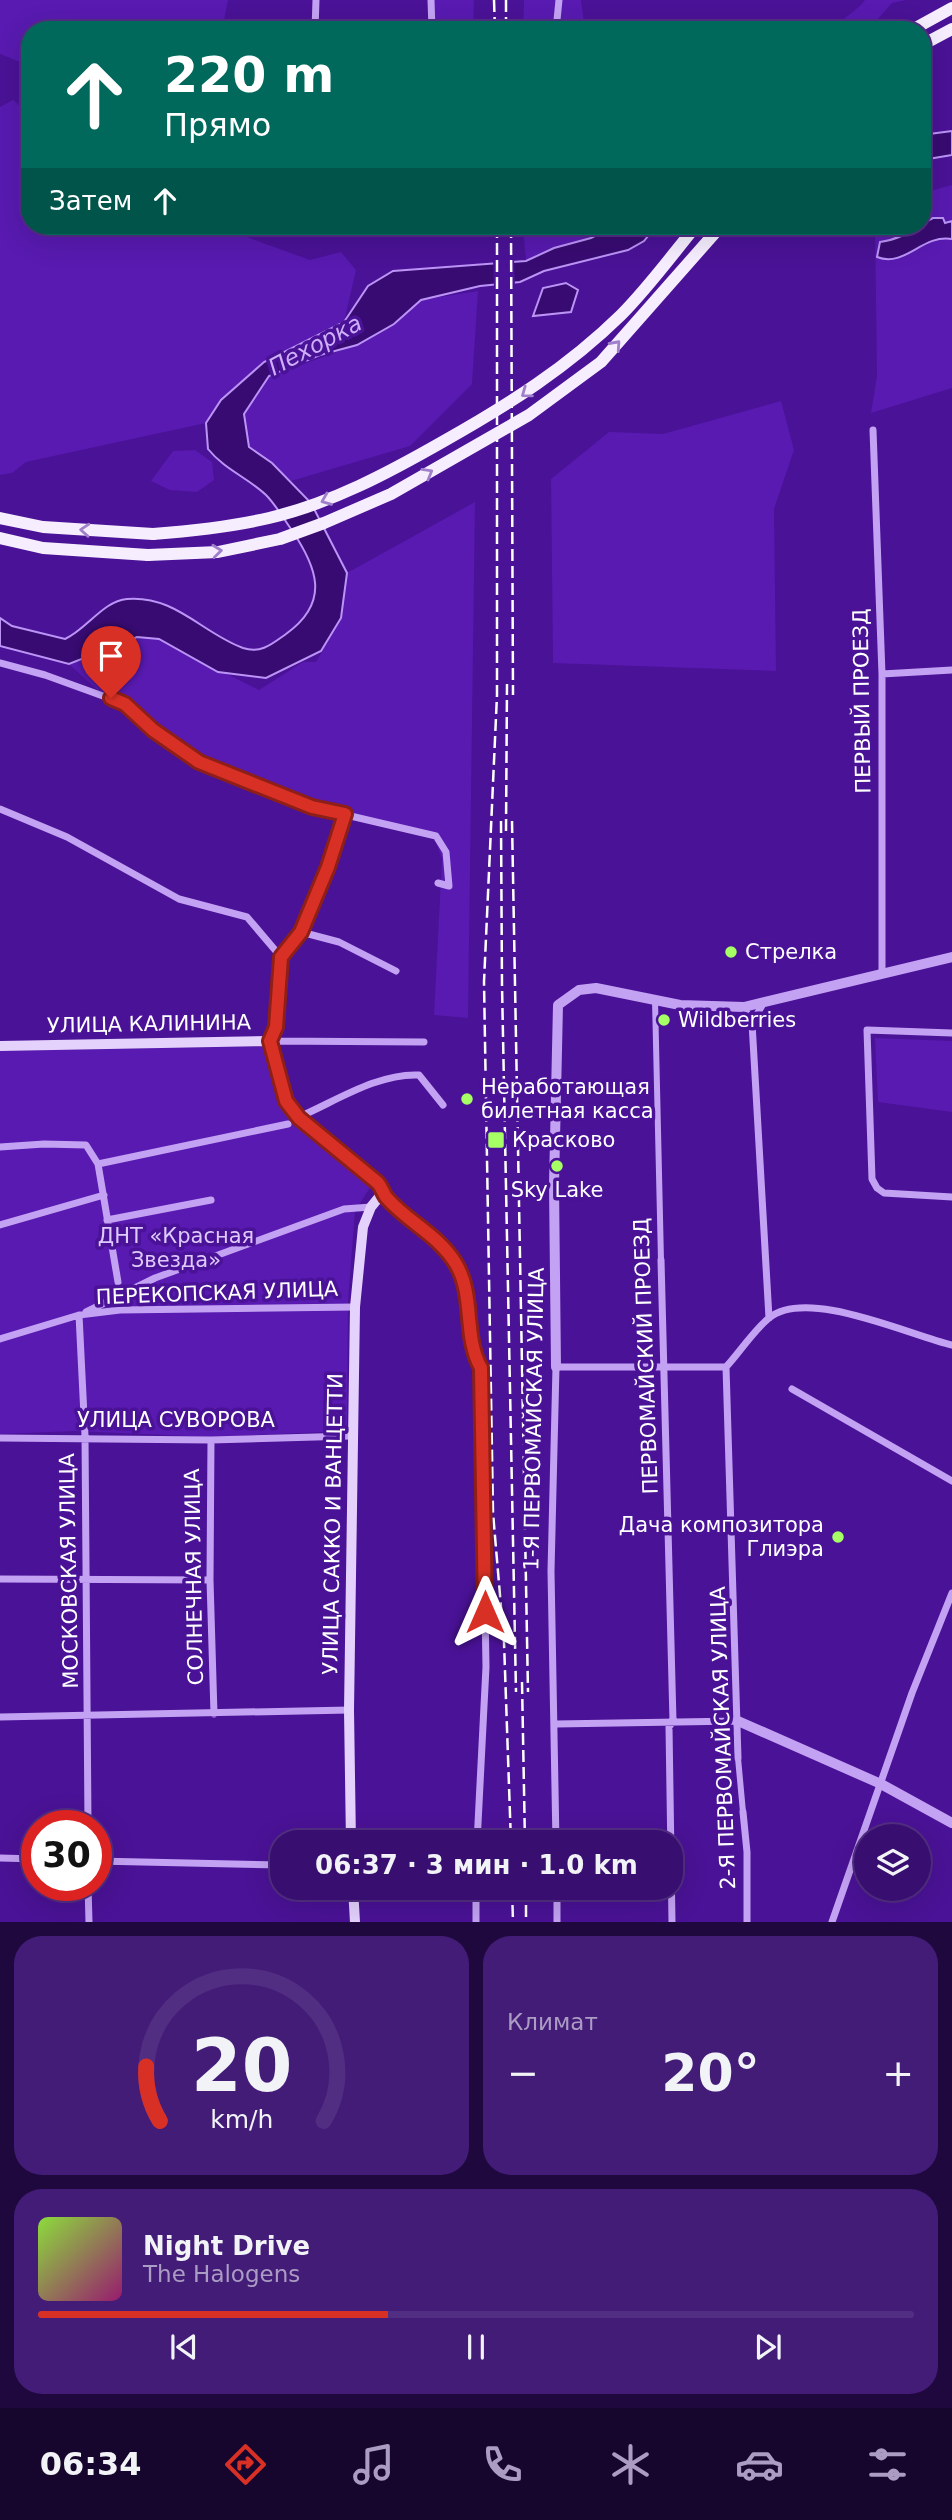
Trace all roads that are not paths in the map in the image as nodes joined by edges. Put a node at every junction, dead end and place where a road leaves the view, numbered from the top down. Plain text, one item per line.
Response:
1 (316, 0) edge
2 (431, 0) edge
3 (559, 0) edge
4 (952, 8) edge
5 (315, 21) edge
6 (432, 21) edge
7 (557, 21) edge
8 (927, 21) edge
9 (952, 29) edge
10 (931, 40) edge
11 (688, 235) edge
12 (713, 235) edge
13 (873, 429) dead end
14 (0, 518) edge
15 (0, 538) edge
16 (0, 663) edge
17 (952, 670) edge
18 (882, 674) junction
19 (0, 809) edge
20 (345, 814) junction
21 (438, 883) dead end
22 (301, 932) junction
23 (281, 957) junction
24 (952, 957) edge
25 (396, 971) dead end
26 (882, 972) junction
27 (655, 998) junction
28 (764, 1002) junction
29 (744, 1007) junction
30 (752, 1023) junction
31 (952, 1033) edge
32 (270, 1041) junction
33 (424, 1042) dead end
34 (0, 1046) edge
35 (443, 1105) dead end
36 (293, 1121) junction
37 (0, 1147) edge
38 (98, 1164) junction
39 (104, 1195) junction
40 (383, 1195) junction
41 (952, 1197) edge
42 (211, 1200) dead end
43 (371, 1207) junction
44 (107, 1220) junction
45 (0, 1225) edge
46 (660, 1260) joint
47 (118, 1282) dead end
48 (355, 1307) junction
49 (79, 1315) junction
50 (769, 1318) junction
51 (0, 1339) edge
52 (952, 1345) edge
53 (664, 1366) junction
54 (555, 1367) junction
55 (726, 1367) junction
56 (792, 1388) dead end
57 (85, 1436) junction
58 (351, 1436) junction
59 (0, 1438) edge
60 (211, 1440) junction
61 (952, 1481) edge
62 (0, 1579) edge
63 (87, 1579) junction
64 (210, 1580) junction
65 (952, 1593) edge
66 (349, 1710) junction
67 (214, 1714) junction
68 (89, 1716) junction
69 (0, 1717) edge
70 (673, 1721) junction
71 (738, 1721) junction
72 (556, 1724) junction
73 (738, 1758) joint
74 (881, 1784) junction
75 (88, 1810) edge
76 (743, 1812) joint
77 (952, 1823) edge
78 (351, 1830) edge
79 (478, 1830) edge
80 (556, 1830) edge
81 (0, 1858) edge
82 (21, 1859) edge
83 (112, 1861) edge
84 (270, 1864) edge
85 (354, 1900) edge
86 (476, 1900) edge
87 (557, 1900) edge
88 (88, 1901) edge
89 (89, 1922) edge
90 (355, 1922) edge
91 (476, 1922) edge
92 (558, 1922) edge
93 (672, 1922) edge
94 (747, 1922) edge
95 (832, 1922) edge

1 - 5 street
2 - 6 street
3 - 7 street
4 - 8 main road
9 - 10 main road
11 -> 14 main road, bridge
15 -> 12 main road, bridge
13 - 18 street, ПЕРВЫЙ ПРОЕЗД
16 - 20 street
17 - 18 street
18 - 26 street, ПЕРВЫЙ ПРОЕЗД
19 - 23 street
20 - 21 street
20 - 22 street
22 - 23 street
22 - 25 street
23 - 32 street
24 - 26 street
26 - 28 street
27 - 29 street
27 - 46 street, ПЕРВОМАЙСКИЙ ПРОЕЗД
27 - 54 street, 1-Я ПЕРВОМАЙСКАЯ УЛИЦА
28 - 29 street
28 - 30 street
29 - 30 street
30 - 50 street
31 - 41 street
32 - 33 street, УЛИЦА КАЛИНИНА
32 - 34 main road, УЛИЦА КАЛИНИНА
32 - 36 main road
35 - 36 street
36 - 38 street
36 - 40 main road
37 - 38 street
38 - 39 street
39 - 44 street
39 - 45 street
40 - 43 main road
40 - 79 street
42 - 44 street
43 - 48 main road, УЛИЦА САККО И ВАНЦЕТТИ
43 - 49 street
44 - 47 street
46 - 53 street, ПЕРВОМАЙСКИЙ ПРОЕЗД
48 - 49 street, ПЕРЕКОПСКАЯ УЛИЦА
48 - 58 main road, УЛИЦА САККО И ВАНЦЕТТИ
49 - 51 street, ПЕРЕКОПСКАЯ УЛИЦА
49 - 57 street, МОСКОВСКАЯ УЛИЦА
50 - 52 street
50 - 55 street
53 - 54 street
53 - 55 street
53 - 70 street, ПЕРВОМАЙСКИЙ ПРОЕЗД
54 - 72 street, 1-Я ПЕРВОМАЙСКАЯ УЛИЦА
55 - 71 street, 2-Я ПЕРВОМАЙСКАЯ УЛИЦА
56 - 61 street
57 - 59 street, УЛИЦА СУВОРОВА
57 - 60 street, УЛИЦА СУВОРОВА
57 - 63 street, МОСКОВСКАЯ УЛИЦА
58 - 60 street, УЛИЦА СУВОРОВА
58 - 66 main road, УЛИЦА САККО И ВАНЦЕТТИ
60 - 64 street, СОЛНЕЧНАЯ УЛИЦА
62 - 63 street
63 - 64 street
63 - 68 street, МОСКОВСКАЯ УЛИЦА
64 - 67 street, СОЛНЕЧНАЯ УЛИЦА
65 - 74 street
66 - 67 street
66 - 78 main road, УЛИЦА САККО И ВАНЦЕТТИ
67 - 68 street
68 - 69 street
68 - 75 street, МОСКОВСКАЯ УЛИЦА
70 - 71 street
70 - 72 street
70 - 93 street, ПЕРВОМАЙСКИЙ ПРОЕЗД
71 - 73 street, 2-Я ПЕРВОМАЙСКАЯ УЛИЦА
71 - 74 street
72 - 80 street, 1-Я ПЕРВОМАЙСКАЯ УЛИЦА
73 - 76 street, 2-Я ПЕРВОМАЙСКАЯ УЛИЦА
74 - 77 street
74 - 95 street
76 - 94 street, 2-Я ПЕРВОМАЙСКАЯ УЛИЦА
81 - 82 street
83 - 84 street
85 - 90 main road
86 - 91 street
87 - 92 street
88 - 89 street

